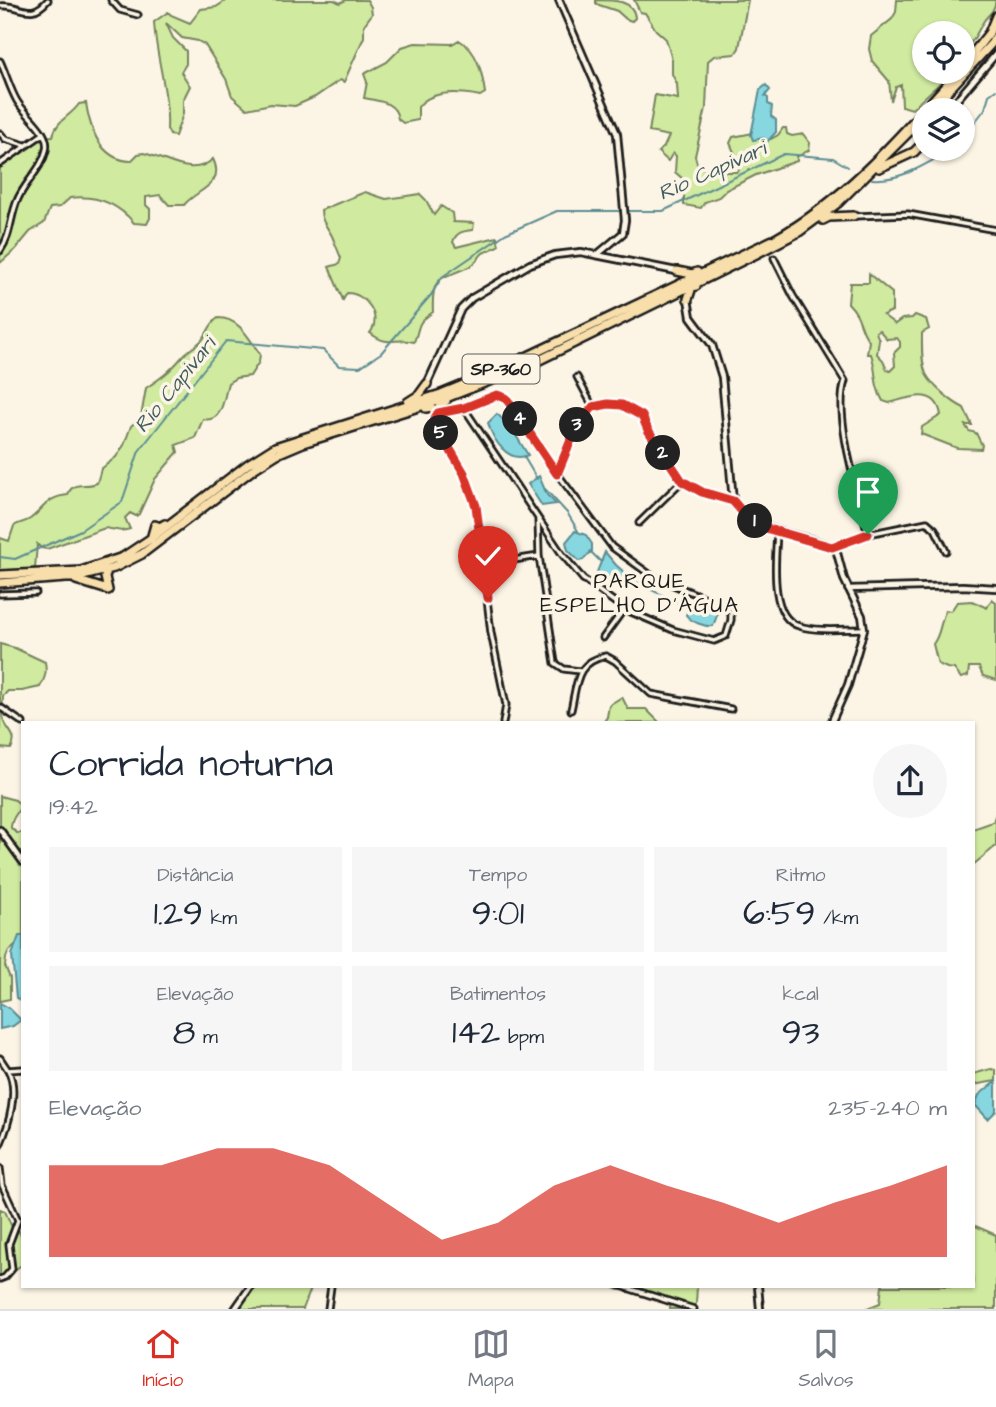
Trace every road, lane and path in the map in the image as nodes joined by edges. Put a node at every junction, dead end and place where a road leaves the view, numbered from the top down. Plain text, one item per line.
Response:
1 (48, 0) edge
2 (111, 0) edge
3 (559, 0) edge
4 (0, 6) edge
5 (138, 15) dead end
6 (996, 16) edge
7 (996, 36) edge
8 (975, 50) edge
9 (996, 54) edge
10 (0, 61) edge
11 (946, 84) edge
12 (941, 98) edge
13 (958, 98) edge
14 (912, 130) edge
15 (909, 133) junction
16 (0, 134) edge
17 (43, 134) junction
18 (25, 145) junction
19 (912, 146) edge
20 (912, 153) edge
21 (0, 164) edge
22 (867, 176) junction
23 (849, 193) junction
24 (853, 216) junction
25 (996, 230) edge
26 (799, 232) junction
27 (0, 251) edge
28 (597, 254) junction
29 (774, 258) dead end
30 (719, 264) junction
31 (677, 271) junction
32 (716, 273) junction
33 (667, 293) junction
34 (688, 299) junction
35 (498, 377) junction
36 (577, 377) dead end
37 (428, 384) junction
38 (441, 394) junction
39 (402, 407) junction
40 (593, 407) junction
41 (464, 408) junction
42 (411, 411) junction
43 (438, 413) junction
44 (557, 474) junction
45 (682, 481) junction
46 (733, 501) junction
47 (538, 518) junction
48 (639, 523) dead end
49 (777, 532) junction
50 (868, 534) junction
51 (832, 547) junction
52 (946, 551) dead end
53 (539, 556) junction
54 (501, 562) dead end
55 (107, 570) junction
56 (0, 575) edge
57 (54, 579) junction
58 (0, 583) edge
59 (996, 588) edge
60 (848, 589) junction
61 (36, 593) dead end
62 (0, 594) edge
63 (624, 609) junction
64 (864, 629) junction
65 (603, 638) dead end
66 (580, 671) junction
67 (0, 707) edge
68 (731, 709) dead end
69 (571, 710) dead end
70 (503, 721) edge
71 (832, 721) edge
72 (21, 722) edge
73 (0, 830) edge
74 (21, 859) edge
75 (0, 1058) edge
76 (21, 1069) edge
77 (8, 1070) junction
78 (0, 1145) edge
79 (0, 1168) edge
80 (0, 1279) edge
81 (250, 1288) edge
82 (331, 1288) edge
83 (627, 1288) edge
84 (758, 1288) edge
85 (235, 1309) edge
86 (328, 1309) edge
87 (694, 1309) edge
88 (760, 1309) edge

1 - 4 street
2 - 5 street
3 - 28 street
6 - 8 highway
7 - 12 highway
9 - 13 street
10 - 17 street
11 - 30 highway, SP-360
14 - 15 highway, SP-360
15 - 19 highway
15 - 22 highway, SP-360
16 - 18 street
17 - 18 street
17 - 27 street
18 - 21 street
20 - 22 highway
22 - 23 highway, SP-360
23 - 24 highway
23 - 26 highway, SP-360
24 - 25 street
24 - 26 highway
26 - 32 highway, SP-360
28 - 31 street
28 - 37 street
29 - 50 street
30 - 31 highway
30 - 33 highway, SP-360
31 - 33 highway
32 - 33 highway, SP-360
32 - 34 highway
33 - 34 highway
33 - 35 highway, SP-360
33 - 38 highway, SP-360
34 - 46 street
35 - 42 highway, SP-360
35 - 43 highway
36 - 40 street
37 - 38 highway
37 - 39 highway
38 - 39 highway, SP-360
39 - 56 highway, SP-360
40 - 44 street
40 - 45 street
41 - 43 street
41 - 44 street
41 - 47 street
42 - 43 highway
42 - 55 highway, SP-360
43 - 70 street
44 - 63 street
45 - 46 street
45 - 48 street
46 - 49 street
47 - 53 street
47 - 63 street
49 - 51 street
49 - 64 street
50 - 51 street
50 - 52 street
51 - 60 street
53 - 54 street
53 - 66 street
55 - 57 highway, SP-360
55 - 57 highway
57 - 58 highway, SP-360
59 - 60 street
60 - 64 street
61 - 62 street
63 - 65 street
64 - 71 street
66 - 68 street
66 - 69 street
67 - 72 street
73 - 74 street
75 - 77 street
76 - 77 street
77 - 78 street
79 - 80 street
81 - 85 street
82 - 86 street
83 - 87 street
84 - 88 street

